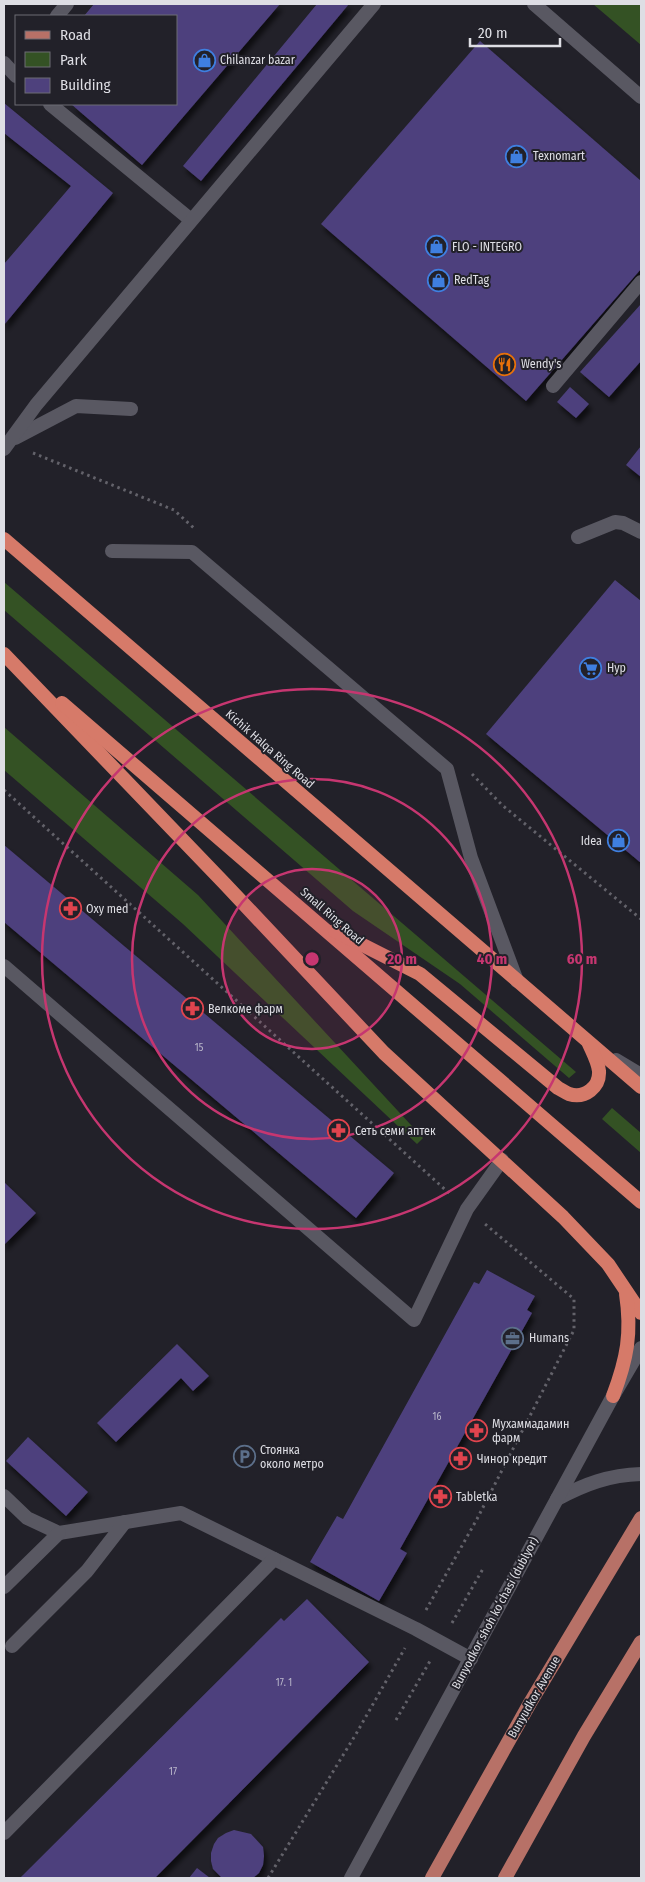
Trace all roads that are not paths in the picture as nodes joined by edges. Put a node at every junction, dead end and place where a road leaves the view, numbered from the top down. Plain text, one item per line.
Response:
1 (67, 4) edge
2 (374, 4) edge
3 (534, 4) edge
4 (58, 15) edge
5 (641, 97) edge
6 (51, 105) edge
7 (191, 220) junction
8 (641, 282) edge
9 (553, 386) dead end
10 (131, 409) dead end
11 (8, 444) edge
12 (641, 532) edge
13 (578, 537) dead end
14 (4, 539) edge
15 (112, 552) dead end
16 (4, 653) edge
17 (316, 922) junction
18 (4, 966) edge
19 (517, 981) junction
20 (586, 1039) junction
21 (641, 1075) edge
22 (641, 1087) edge
23 (502, 1160) junction
24 (641, 1202) edge
25 (626, 1290) junction
26 (641, 1313) edge
27 (641, 1348) edge
28 (613, 1396) junction
29 (641, 1474) edge
30 (4, 1496) edge
31 (557, 1499) junction
32 (641, 1518) edge
33 (125, 1522) junction
34 (59, 1533) junction
35 (274, 1559) junction
36 (4, 1587) edge
37 (641, 1642) edge
38 (12, 1646) dead end
39 (471, 1659) junction
40 (4, 1833) edge
41 (352, 1878) edge
42 (432, 1878) edge
43 (505, 1878) edge

1 - 4 street
2 - 7 street
3 - 5 street
6 - 7 street
7 - 11 street
8 - 9 street
10 - 11 street
12 - 13 street
14 - 19 highway, Kichik Halqa Ring Road
15 - 19 street
16 - 17 highway, Small Ring Road
16 - 23 highway
17 - 20 highway
17 - 24 highway, Small Ring Road
18 - 23 street
19 - 20 highway
20 - 21 street
20 - 22 highway
23 - 25 highway
25 - 26 highway
25 - 28 highway
27 - 28 street, Bunyodkor shoh koʻchasi (dublyor)
28 - 31 street, Bunyodkor shoh koʻchasi (dublyor)
29 - 31 street
30 - 34 street
31 - 39 street, Bunyodkor shoh koʻchasi (dublyor)
32 - 42 main road, Bunyudkor Avenue
33 - 34 street
33 - 35 street
33 - 38 street
34 - 36 street
35 - 39 street
35 - 40 street
37 - 43 main road
39 - 41 street, Bunyodkor shoh koʻchasi (dublyor)

